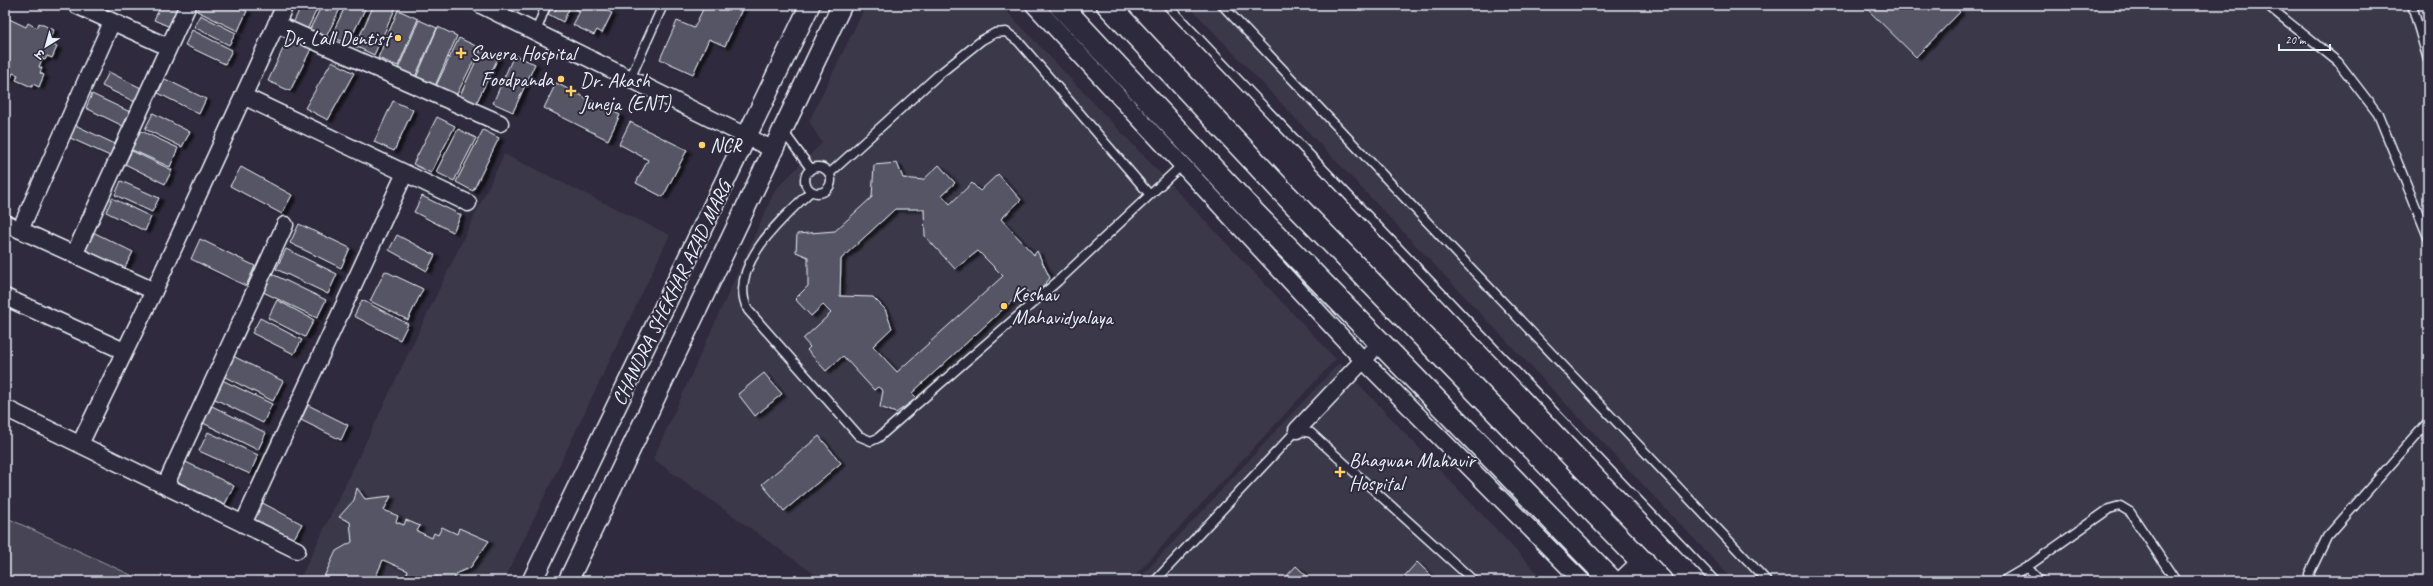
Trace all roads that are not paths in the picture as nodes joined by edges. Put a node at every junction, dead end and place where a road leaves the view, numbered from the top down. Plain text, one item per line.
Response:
1 (76, 5) edge
2 (188, 5) edge
3 (285, 5) edge
4 (481, 5) edge
5 (546, 5) edge
6 (663, 5) edge
7 (810, 5) edge
8 (842, 5) edge
9 (1034, 5) edge
10 (1060, 5) edge
11 (1108, 5) edge
12 (1167, 5) edge
13 (1222, 5) edge
14 (2267, 5) edge
15 (2412, 5) edge
16 (112, 22) junction
17 (276, 24) junction
18 (536, 32) junction
19 (168, 47) junction
20 (2428, 60) edge
21 (630, 79) junction
22 (243, 96) junction
23 (500, 123) dead end
24 (782, 129) junction
25 (747, 136) junction
26 (772, 149) junction
27 (1189, 158) junction
28 (811, 169) junction
29 (405, 173) junction
30 (830, 173) junction
31 (810, 191) junction
32 (1150, 195) junction
33 (468, 203) dead end
34 (5, 223) edge
35 (285, 225) dead end
36 (20, 230) junction
37 (2428, 237) edge
38 (74, 255) junction
39 (154, 291) junction
40 (5, 297) edge
41 (1379, 343) junction
42 (124, 351) junction
43 (1364, 360) junction
44 (5, 408) edge
45 (2428, 422) edge
46 (1297, 430) junction
47 (80, 444) junction
48 (165, 486) junction
49 (243, 524) junction
50 (297, 550) dead end
51 (1644, 562) junction
52 (2027, 567) junction
53 (532, 581) edge
54 (568, 581) edge
55 (1155, 581) edge
56 (1474, 581) edge
57 (1582, 581) edge
58 (1612, 581) edge
59 (1624, 581) edge
60 (1661, 581) edge
61 (1715, 581) edge
62 (1767, 581) edge
63 (2004, 581) edge
64 (2040, 581) edge
65 (2176, 581) edge
66 (2311, 581) edge

1 - 16 street
2 - 19 street
3 - 17 street
4 - 18 street
5 - 18 lane
6 - 21 lane
7 - 25 street, CHANDRA SHEKHAR AZAD MARG
8 - 24 street, CHANDRA SHEKHAR AZAD MARG
9 - 27 street
10 - 27 main road
11 - 51 main road
12 - 61 lane
13 - 62 lane
14 - 37 lane
15 - 20 lane
16 - 19 street
16 - 36 street
17 - 22 street
17 - 23 street
18 - 21 street
19 - 38 street
21 - 25 street
22 - 29 street
22 - 39 street
24 - 26 street, CHANDRA SHEKHAR AZAD MARG
24 - 28 lane
25 - 26 street
25 - 53 street, CHANDRA SHEKHAR AZAD MARG
26 - 54 street, CHANDRA SHEKHAR AZAD MARG
27 - 32 lane
27 - 41 main road
27 - 43 street
28 - 30 lane
28 - 31 lane
29 - 33 street
29 - 49 street
30 - 31 lane
30 - 32 lane
31 - 32 lane
34 - 36 street
35 - 48 street
36 - 38 street
38 - 39 street
39 - 42 street
40 - 42 street
41 - 43 street
41 - 58 main road
42 - 47 street
43 - 46 street
43 - 57 street
44 - 47 street
45 - 66 lane
46 - 55 lane
46 - 56 lane
47 - 48 street
48 - 49 street
49 - 50 street
51 - 59 main road
51 - 60 main road
52 - 63 lane
52 - 64 lane
52 - 65 lane

